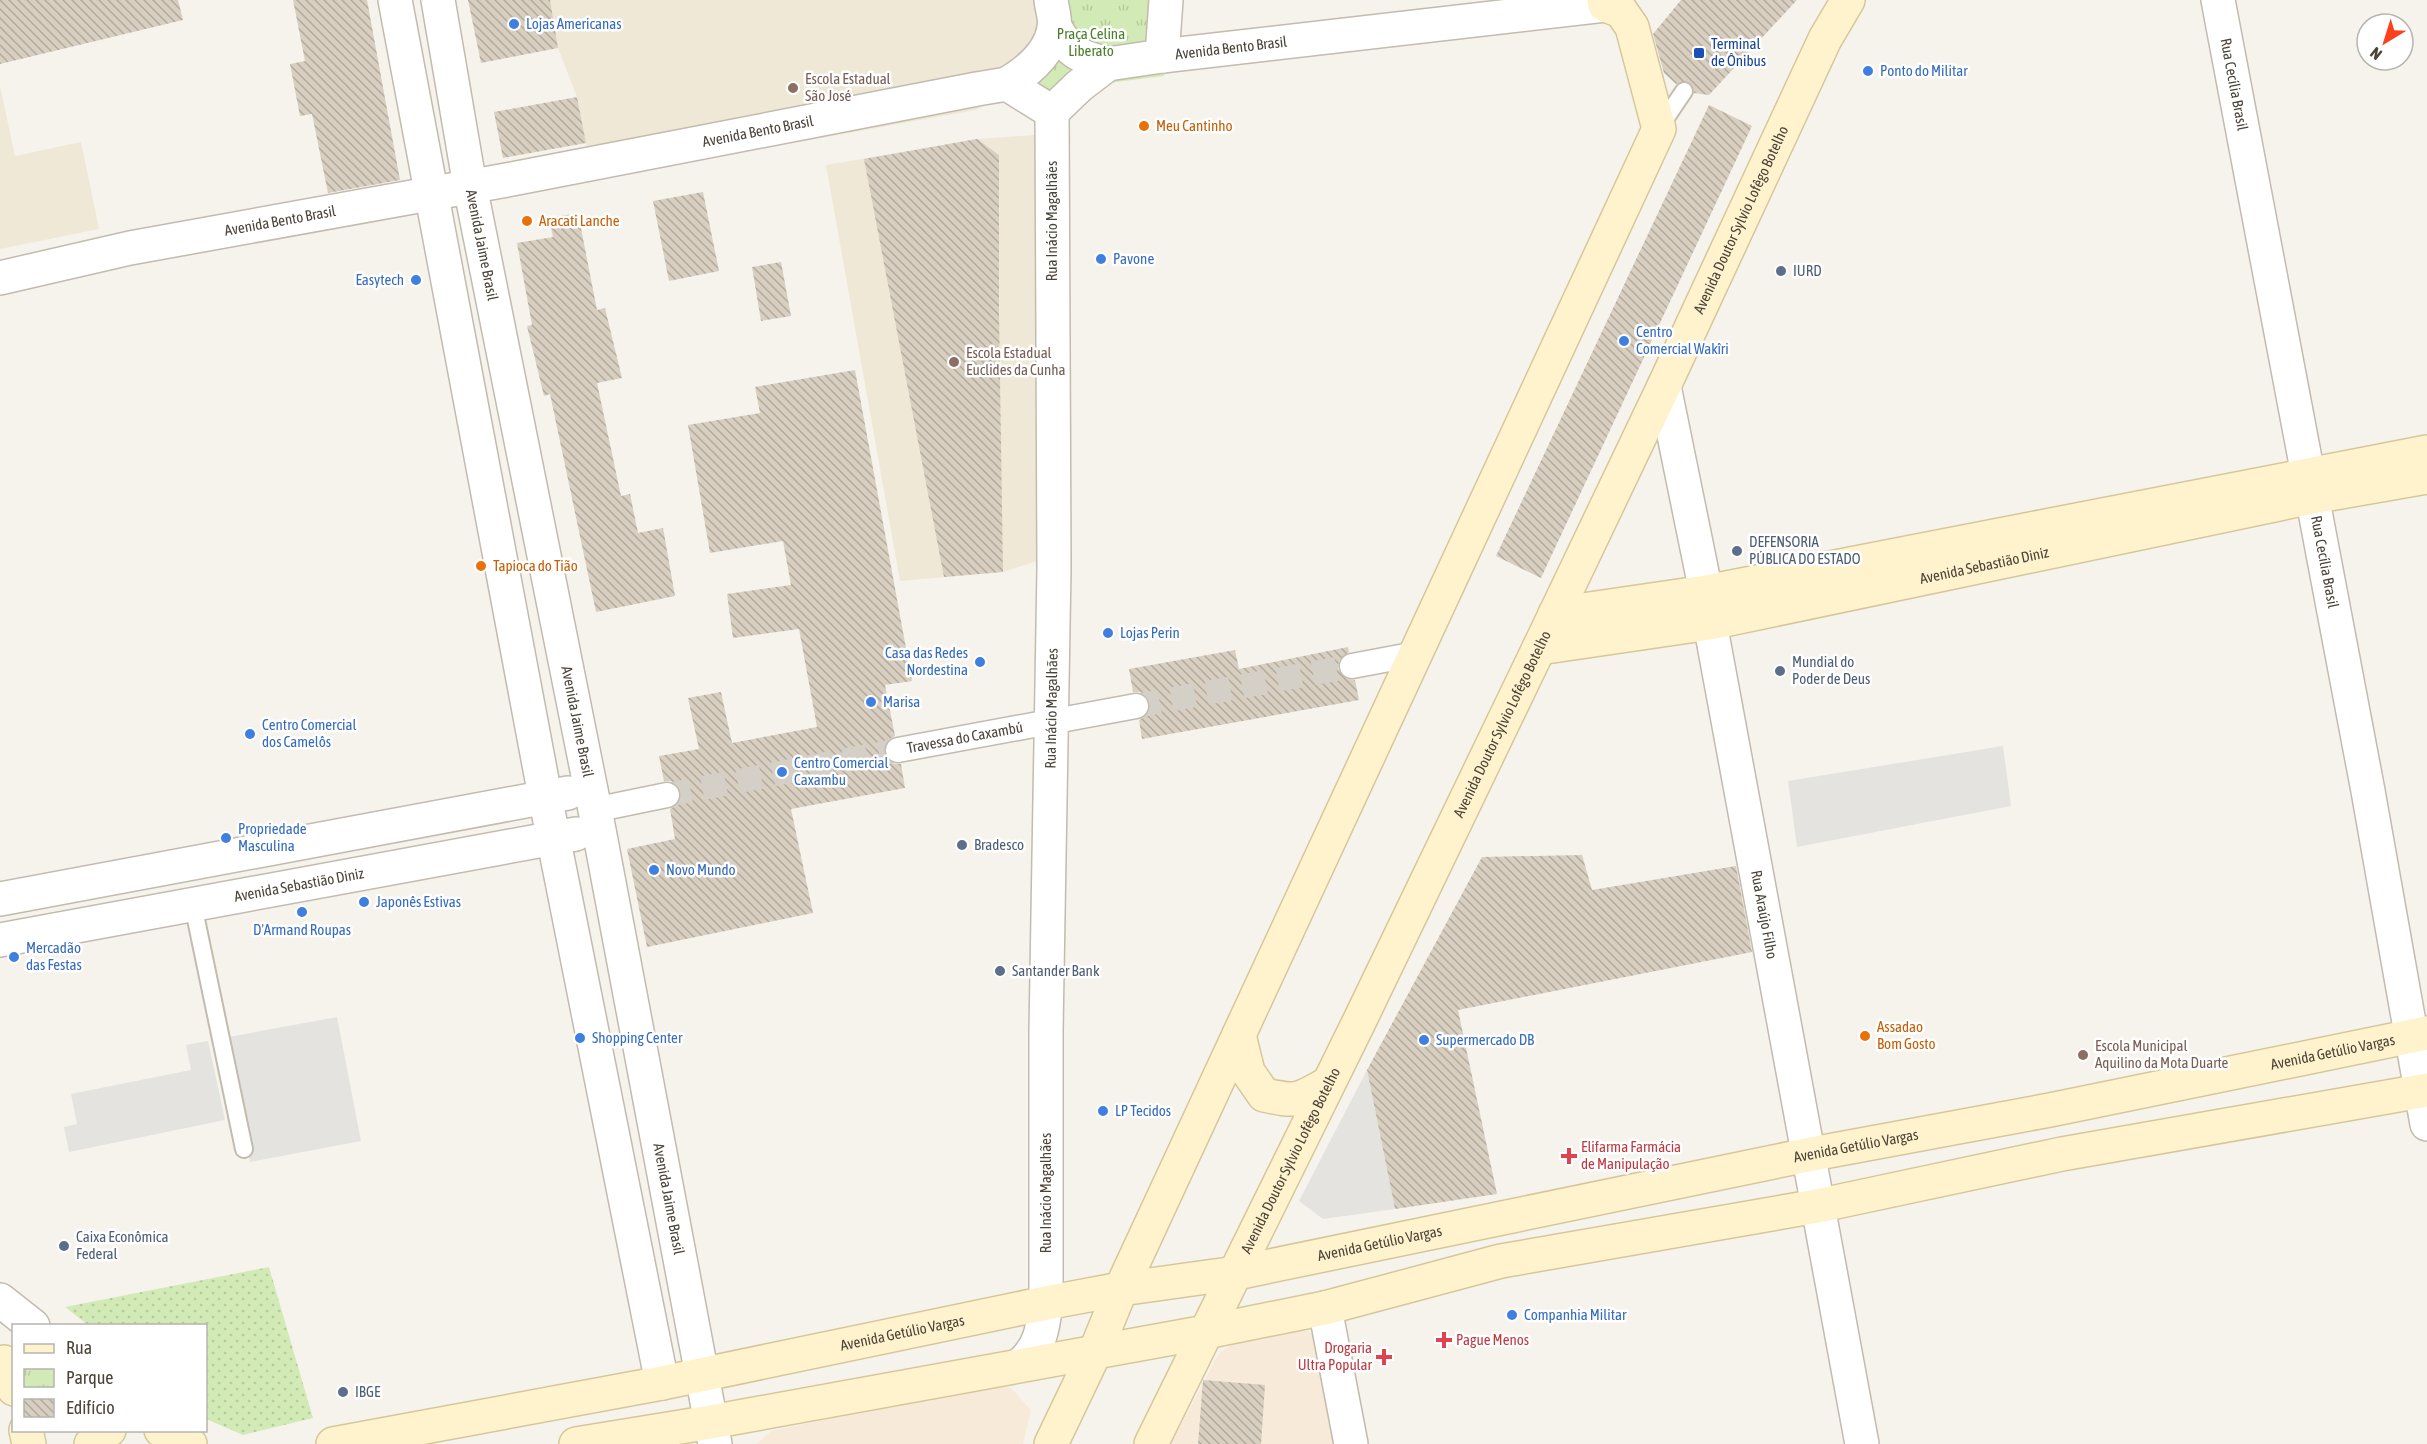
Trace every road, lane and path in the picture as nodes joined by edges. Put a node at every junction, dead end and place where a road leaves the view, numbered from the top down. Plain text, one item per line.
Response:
1 (395, 0) edge
2 (438, 0) edge
3 (1166, 0) edge
4 (1848, 0) edge
5 (2218, 0) edge
6 (1604, 2) edge
7 (1053, 14) edge
8 (1162, 56) junction
9 (1108, 64) junction
10 (1007, 84) junction
11 (1684, 91) dead end
12 (1052, 112) junction
13 (1659, 129) junction
14 (470, 186) junction
15 (432, 192) junction
16 (0, 278) edge
17 (1664, 386) junction
18 (2427, 452) edge
19 (2427, 477) edge
20 (2309, 485) junction
21 (1708, 608) junction
22 (1555, 614) junction
23 (1539, 648) junction
24 (1416, 654) junction
25 (1352, 666) tunnel mouth
26 (1136, 706) tunnel mouth
27 (1051, 721) junction
28 (898, 750) tunnel mouth
29 (667, 795) tunnel mouth
30 (545, 796) junction
31 (594, 810) junction
32 (554, 838) junction
33 (0, 899) edge
34 (193, 905) junction
35 (0, 940) edge
36 (2420, 1034) edge
37 (1239, 1035) junction
38 (1327, 1084) junction
39 (2424, 1090) edge
40 (2427, 1124) edge
41 (244, 1149) dead end
42 (1807, 1155) junction
43 (1817, 1206) junction
44 (1236, 1273) junction
45 (1120, 1289) junction
46 (0, 1300) edge
47 (1046, 1303) junction
48 (1325, 1308) junction
49 (30, 1324) edge
50 (1206, 1332) junction
51 (1096, 1350) junction
52 (1020, 1365) junction
53 (702, 1374) junction
54 (662, 1383) junction
55 (713, 1433) edge
56 (670, 1436) edge
57 (333, 1444) edge
58 (576, 1444) edge
59 (1051, 1444) edge
60 (1151, 1444) edge
61 (1352, 1444) edge
62 (1862, 1444) edge

1 - 15 street
2 - 14 street, Avenida Jaime Brasil
3 - 8 street
4 - 17 main road, Avenida Doutor Sylvio Lofêgo Botelho
5 - 20 street, Rua Cecília Brasil
6 - 8 street, Avenida Bento Brasil
6 - 13 main road
7 - 9 street
7 - 10 street
8 - 9 street, Avenida Bento Brasil
9 - 12 street, Avenida Bento Brasil
10 - 12 street
10 - 14 street, Avenida Bento Brasil
11 - 13 lane
12 - 27 street, Rua Inácio Magalhães
13 - 24 main road
14 - 15 street, Avenida Bento Brasil
14 - 31 street, Avenida Jaime Brasil
15 - 16 street, Avenida Bento Brasil
15 - 30 street
17 - 21 street, Rua Araújo Filho
17 - 22 main road, Avenida Doutor Sylvio Lofêgo Botelho
18 - 20 main road, Avenida Sebastião Diniz
19 - 20 main road, Avenida Sebastião Diniz
20 - 21 main road, Avenida Sebastião Diniz
20 - 36 street, Rua Cecília Brasil
21 - 22 main road, Avenida Sebastião Diniz
21 - 23 main road, Avenida Sebastião Diniz
21 - 42 street, Rua Araújo Filho
22 - 23 main road, Avenida Doutor Sylvio Lofêgo Botelho
23 - 38 main road, Avenida Doutor Sylvio Lofêgo Botelho
24 - 25 street
24 - 37 main road
26 - 27 street, Travessa do Caxambú
27 - 28 street, Travessa do Caxambú
27 - 47 street, Rua Inácio Magalhães
29 - 31 street
30 - 31 street
30 - 32 street
30 - 33 street
31 - 32 street, Avenida Sebastião Diniz
31 - 53 street, Avenida Jaime Brasil
32 - 34 street, Avenida Sebastião Diniz
32 - 54 street
34 - 35 street, Avenida Sebastião Diniz
34 - 41 lane
36 - 39 street, Rua Cecília Brasil
36 - 42 main road, Avenida Getúlio Vargas
37 - 38 main road
37 - 45 main road
38 - 44 main road, Avenida Doutor Sylvio Lofêgo Botelho
39 - 40 street, Rua Cecília Brasil
39 - 43 main road
42 - 43 street, Rua Araújo Filho
42 - 44 main road, Avenida Getúlio Vargas
43 - 48 main road
43 - 62 street, Rua Araújo Filho
44 - 45 main road, Avenida Getúlio Vargas
44 - 50 main road, Avenida Doutor Sylvio Lofêgo Botelho
45 - 47 main road, Avenida Getúlio Vargas
45 - 51 main road
46 - 49 street
47 - 52 street, Rua Inácio Magalhães
47 - 53 main road, Avenida Getúlio Vargas
48 - 50 main road
48 - 61 street
50 - 51 main road
50 - 60 main road, Avenida Doutor Sylvio Lofêgo Botelho
51 - 52 main road
51 - 59 main road
52 - 55 main road
53 - 54 main road, Avenida Getúlio Vargas
53 - 55 street, Avenida Jaime Brasil
54 - 57 main road, Avenida Getúlio Vargas
55 - 56 main road
56 - 58 main road

